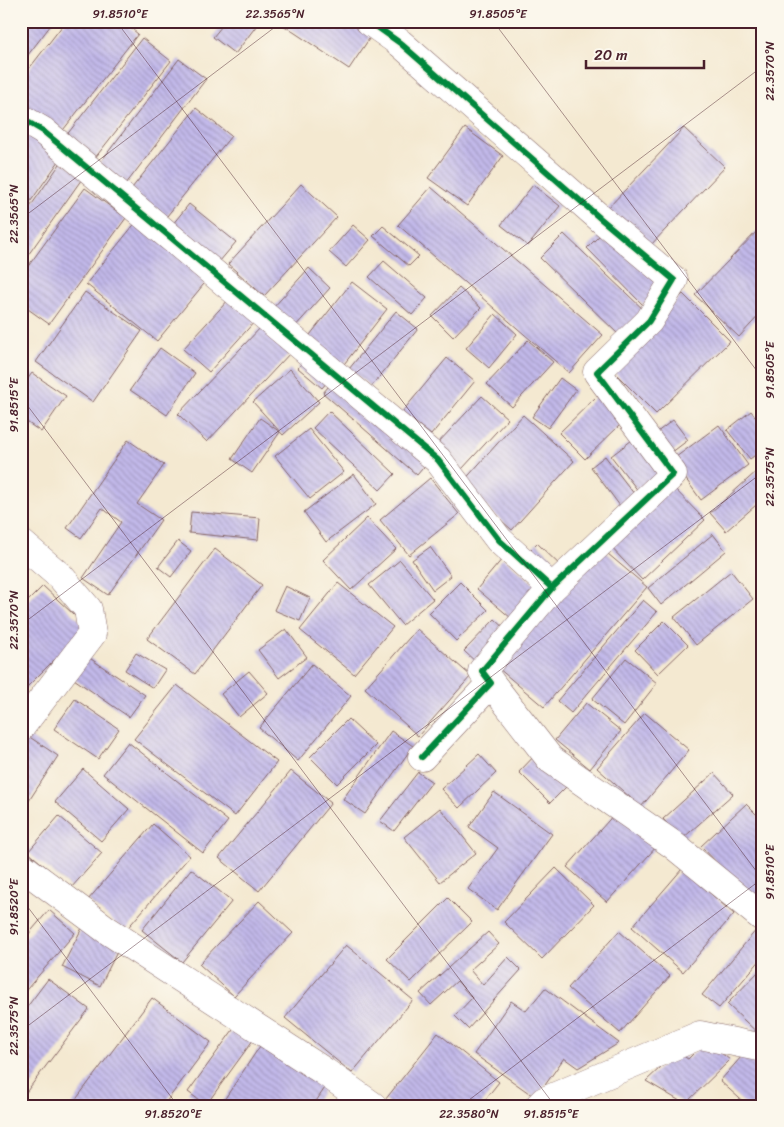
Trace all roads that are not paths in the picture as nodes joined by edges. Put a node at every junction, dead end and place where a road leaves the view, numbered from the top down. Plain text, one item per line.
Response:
1 (369, 21) edge
2 (21, 118) edge
3 (21, 543) edge
4 (552, 588) junction
5 (491, 683) junction
6 (21, 727) edge
7 (422, 757) dead end
8 (21, 866) edge
9 (763, 918) edge
10 (763, 1048) edge
11 (373, 1106) edge
12 (539, 1106) edge

1 - 4 street
2 - 4 street
3 - 6 street
4 - 5 street
5 - 7 street
5 - 9 street
8 - 11 street
10 - 12 street

